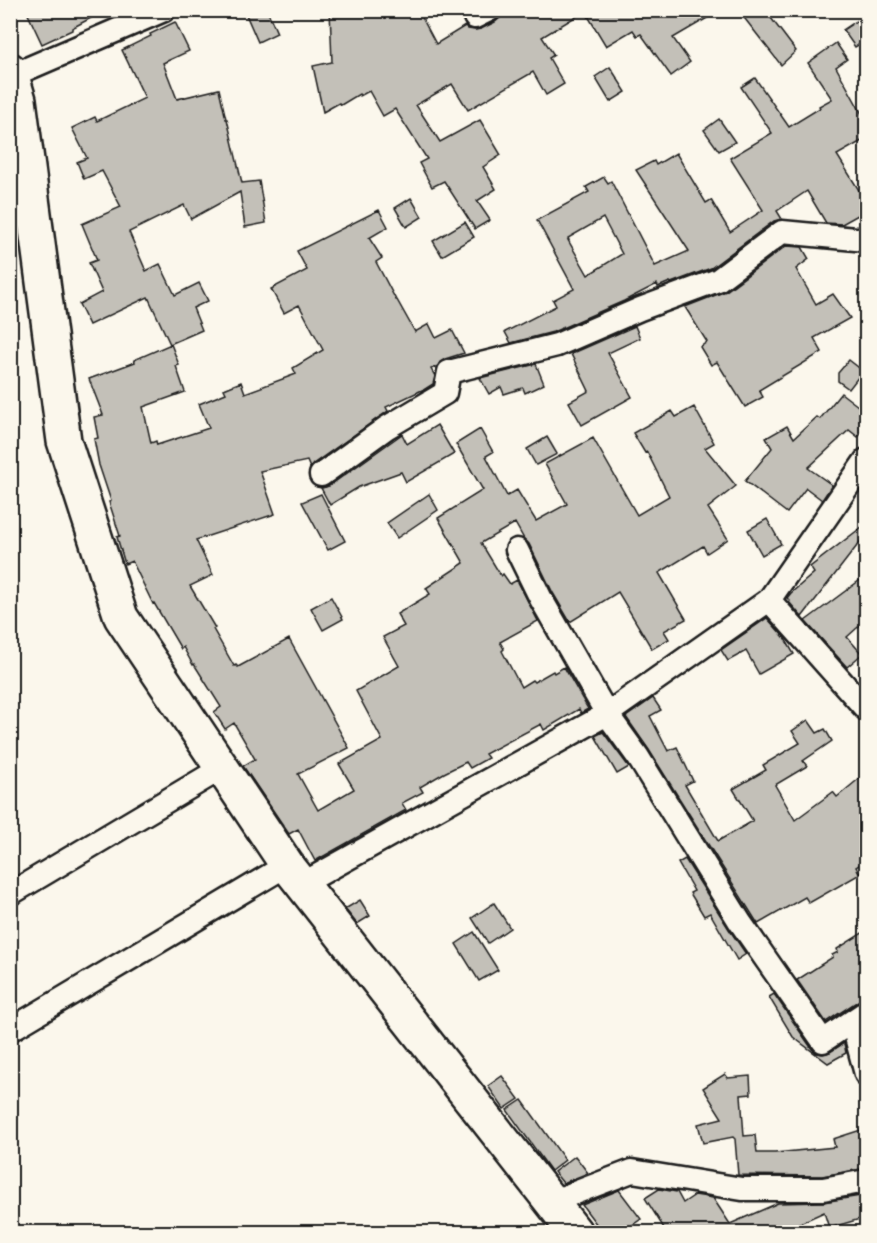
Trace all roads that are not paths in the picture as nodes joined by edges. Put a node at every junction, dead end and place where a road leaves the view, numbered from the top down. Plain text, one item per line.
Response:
1 (164, 10) edge
2 (12, 72) edge
3 (867, 240) edge
4 (867, 460) edge
5 (321, 475) dead end
6 (517, 550) dead end
7 (769, 600) junction
8 (867, 709) edge
9 (607, 714) junction
10 (222, 768) junction
11 (294, 874) junction
12 (10, 894) edge
13 (859, 1017) edge
14 (10, 1030) edge
15 (867, 1074) edge
16 (867, 1181) edge
17 (551, 1202) junction
18 (575, 1233) edge

1 - 2 street
2 - 10 main road
3 - 5 street
4 - 7 street
6 - 9 street
7 - 8 street
7 - 9 street
9 - 11 street
9 - 13 street
10 - 11 main road
10 - 12 street
11 - 14 street
11 - 17 main road
13 - 15 street
16 - 17 street
17 - 18 main road

